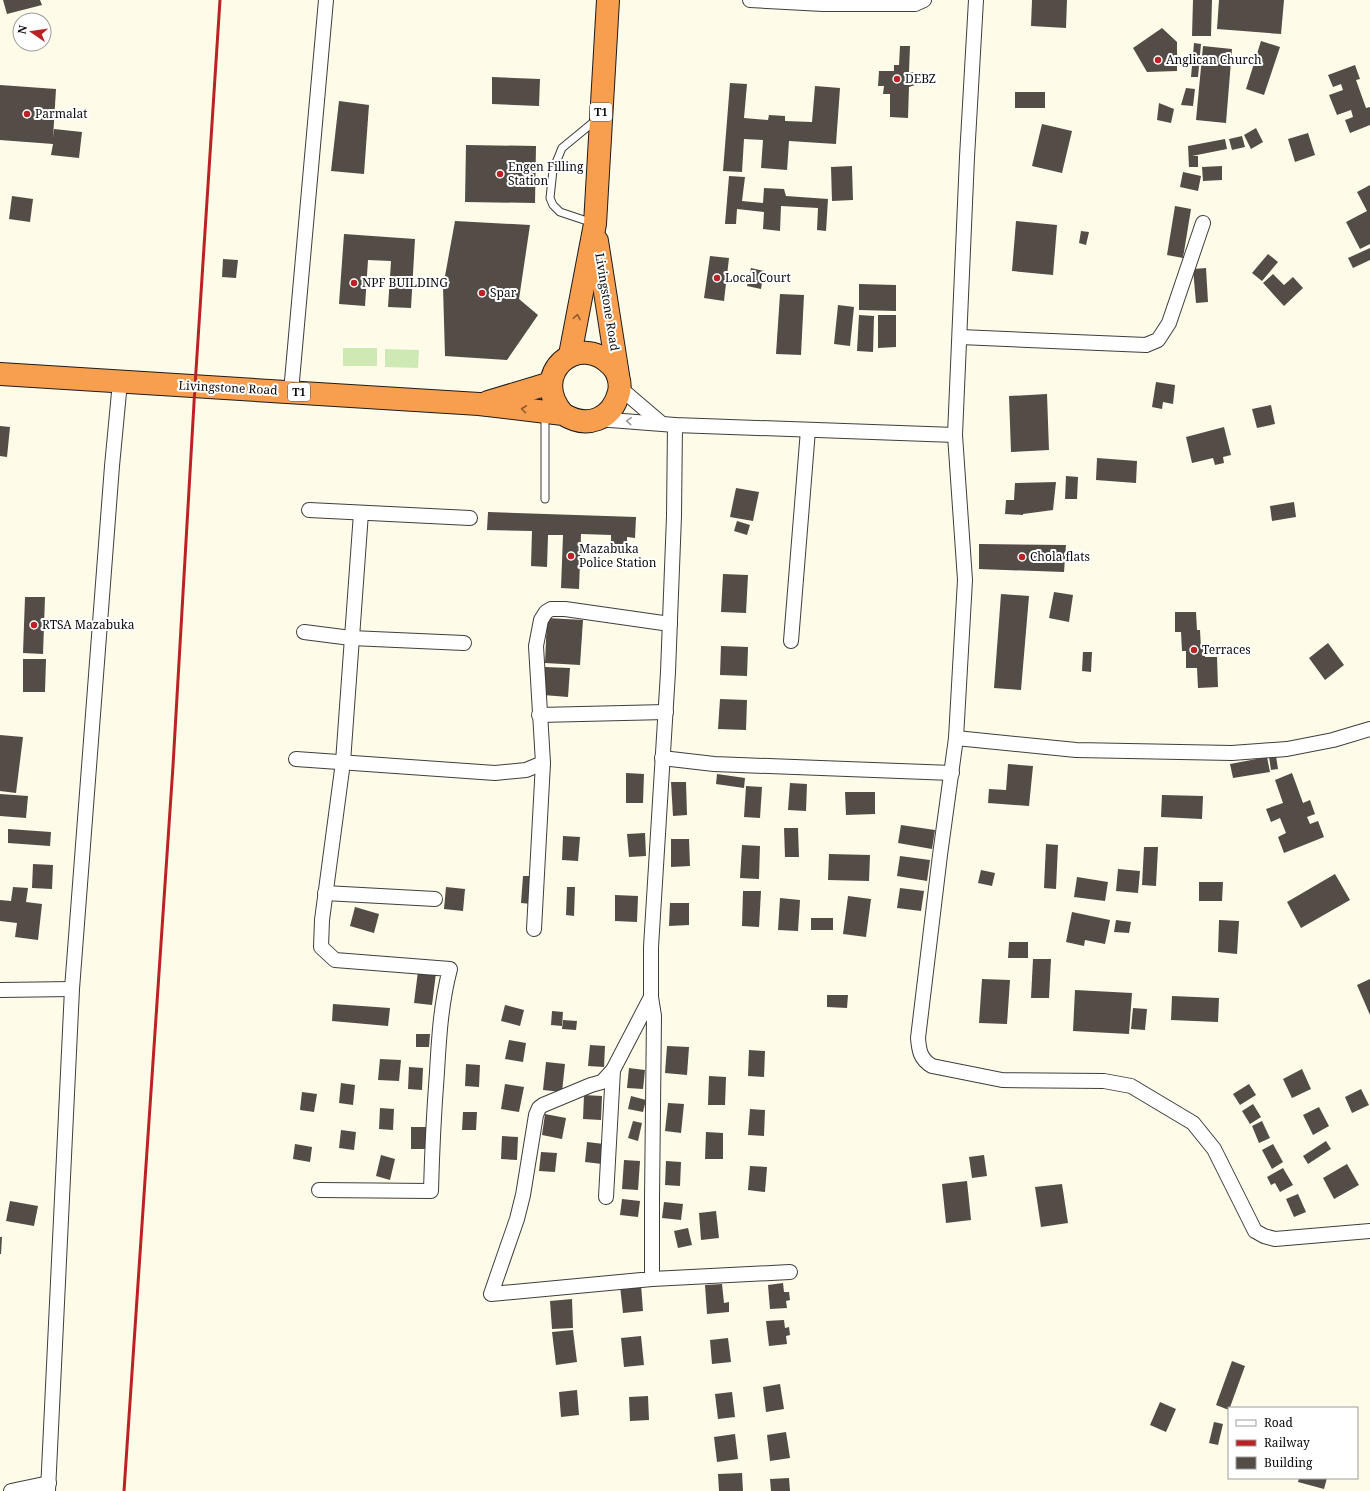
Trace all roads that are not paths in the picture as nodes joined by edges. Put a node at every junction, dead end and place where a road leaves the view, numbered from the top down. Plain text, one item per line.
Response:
1 (326, 0) edge
2 (608, 0) edge
3 (750, 0) edge
4 (924, 0) edge
5 (976, 0) edge
6 (788, 1) edge
7 (601, 116) junction
8 (1203, 223) dead end
9 (595, 224) junction
10 (960, 337) junction
11 (570, 356) junction
12 (0, 374) edge
13 (120, 382) junction
14 (551, 383) junction
15 (619, 384) junction
16 (291, 392) junction
17 (479, 404) junction
18 (554, 413) junction
19 (597, 420) junction
20 (661, 423) junction
21 (675, 425) junction
22 (808, 430) junction
23 (955, 435) junction
24 (545, 500) dead end
25 (309, 510) dead end
26 (361, 513) junction
27 (470, 518) dead end
28 (670, 624) junction
29 (304, 632) dead end
30 (351, 638) junction
31 (791, 641) dead end
32 (464, 643) dead end
33 (666, 712) junction
34 (540, 715) junction
35 (1369, 732) edge
36 (956, 738) junction
37 (662, 758) junction
38 (296, 759) dead end
39 (343, 762) junction
40 (543, 763) junction
41 (952, 773) junction
42 (325, 893) junction
43 (435, 899) dead end
44 (534, 929) dead end
45 (72, 989) junction
46 (0, 990) edge
47 (651, 997) junction
48 (613, 1070) junction
49 (320, 1190) dead end
50 (606, 1197) dead end
51 (1370, 1231) edge
52 (790, 1272) dead end
53 (652, 1279) junction
54 (48, 1487) edge
55 (11, 1491) edge

1 - 16 street
2 - 7 highway, Livingstone Road / T1
3 - 6 street
4 - 6 street
5 - 10 street
7 - 9 highway, Livingstone Road / T1
7 - 9 lane
8 - 10 street
11 -> 9 highway, Livingstone Road / T1
9 - 15 highway, Livingstone Road / T1
10 - 23 street
11 - 14 highway
11 - 15 highway, Livingstone Road
12 - 13 highway, Livingstone Road / T1
13 - 16 highway, Livingstone Road / T1
13 - 45 street
14 - 17 highway, Livingstone Road / T1
14 - 18 highway
15 - 19 highway, Livingstone Road / T1
15 - 20 street
16 - 17 highway, Livingstone Road / T1
18 -> 17 highway, Livingstone Road / T1
18 - 19 highway, Livingstone Road / T1
18 - 24 lane
20 -> 19 street
20 - 21 street
21 - 22 street
21 - 28 street
22 - 23 street
22 - 31 street
23 - 36 street
25 - 26 street
26 - 27 street
26 - 30 street
28 - 33 street
28 - 34 street
29 - 30 street
30 - 32 street
30 - 39 street
33 - 34 street
33 - 37 street
34 - 40 street
35 - 36 street
36 - 41 street
37 - 41 street
37 - 47 street
38 - 39 street
39 - 40 street
39 - 42 street
40 - 44 street
41 - 51 street
42 - 43 street
42 - 49 street
45 - 46 street
45 - 54 street
47 - 48 street
47 - 53 street
48 - 50 street
48 - 53 street
52 - 53 street
54 - 55 street

